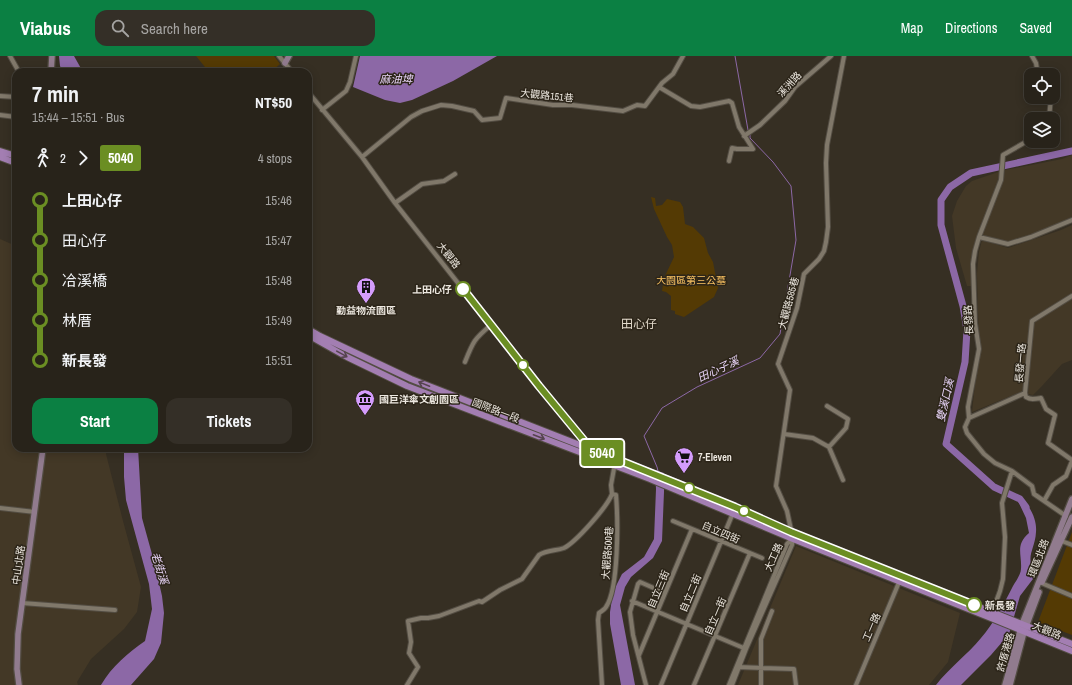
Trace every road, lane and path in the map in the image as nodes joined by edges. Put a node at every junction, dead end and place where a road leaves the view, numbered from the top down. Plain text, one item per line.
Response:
1 (10, 56) edge
2 (52, 56) edge
3 (279, 56) edge
4 (289, 56) edge
5 (356, 56) edge
6 (683, 56) edge
7 (831, 56) edge
8 (844, 56) edge
9 (1032, 56) edge
10 (285, 63) junction
11 (17, 68) edge
12 (51, 68) edge
13 (289, 68) edge
14 (1037, 68) edge
15 (659, 87) junction
16 (0, 96) edge
17 (12, 97) edge
18 (312, 97) edge
19 (322, 110) junction
20 (0, 115) edge
21 (12, 116) edge
22 (744, 136) junction
23 (1024, 143) edge
24 (0, 151) edge
25 (12, 155) edge
26 (0, 157) edge
27 (362, 157) junction
28 (729, 161) dead end
29 (12, 162) edge
30 (455, 174) dead end
31 (396, 203) junction
32 (1072, 220) edge
33 (979, 237) junction
34 (1072, 296) edge
35 (491, 324) junction
36 (312, 331) edge
37 (312, 337) edge
38 (464, 362) dead end
39 (1025, 393) junction
40 (457, 401) junction
41 (827, 406) dead end
42 (968, 418) junction
43 (784, 434) junction
44 (828, 447) junction
45 (591, 449) junction
46 (42, 452) edge
47 (592, 458) junction
48 (617, 459) junction
49 (1072, 460) edge
50 (614, 466) junction
51 (1012, 471) junction
52 (843, 480) dead end
53 (612, 494) junction
54 (1072, 500) edge
55 (1044, 501) junction
56 (0, 508) edge
57 (734, 510) junction
58 (34, 512) junction
59 (1069, 516) edge
60 (673, 521) dead end
61 (692, 529) junction
62 (791, 532) junction
63 (793, 539) junction
64 (1058, 539) junction
65 (721, 541) junction
66 (1072, 545) edge
67 (750, 553) junction
68 (762, 558) dead end
69 (900, 579) junction
70 (1040, 583) junction
71 (665, 593) junction
72 (1072, 596) edge
73 (632, 601) junction
74 (22, 603) junction
75 (115, 610) dead end
76 (772, 611) dead end
77 (657, 612) junction
78 (992, 614) junction
79 (686, 624) junction
80 (1021, 627) junction
81 (715, 636) junction
82 (1072, 644) edge
83 (745, 648) junction
84 (1072, 651) edge
85 (639, 655) junction
86 (737, 667) junction
87 (760, 669) junction
88 (19, 685) edge
89 (407, 685) edge
90 (602, 685) edge
91 (646, 685) edge
92 (661, 685) edge
93 (694, 685) edge
94 (729, 685) edge
95 (732, 685) edge
96 (760, 685) edge
97 (796, 685) edge
98 (856, 685) edge
99 (1005, 685) edge
100 (1010, 685) edge

1 - 11 street
2 - 12 street
3 - 10 street
4 - 10 street
5 - 19 street
6 - 15 street
7 - 22 street, 溪洲路
8 - 43 street, 大觀路585巷
9 - 14 street
10 - 13 street
15 - 22 street
15 - 27 street, 大觀路151巷
16 - 17 street
18 - 19 street, 大觀路
19 - 27 street, 大觀路
20 - 21 street
22 - 28 street
23 - 33 street, 長發路
24 - 25 main road
26 - 29 main road
27 - 31 street, 大觀路
30 - 31 street
31 - 35 street, 大觀路
32 - 33 street
33 - 42 street, 長發路
34 - 39 street, 長發一路
35 - 38 street
35 - 45 street, 大觀路
40 -> 36 main road, 國際路一段
37 -> 40 main road, 國際路一段
39 - 42 street, 長發一路
39 - 49 street
40 - 45 main road, 國際路一段
40 -> 47 main road, 國際路一段
41 - 44 street
42 - 51 street, 長發路
43 - 44 street
43 - 62 street, 大觀路585巷
44 - 52 street
45 - 47 street
45 - 48 main road, 大觀路
46 - 58 street, 中山北路
47 - 50 main road
48 - 50 street, 大觀路500巷
48 - 57 main road, 大觀路
49 - 55 street
50 - 53 street, 大觀路500巷
50 - 57 main road
51 - 55 street, 長發路
51 - 78 street
53 - 89 street, 大觀路500巷
53 - 90 street, 大觀路500巷
54 - 59 street, 環區北路
55 - 59 street, 長發路
56 - 58 street
57 - 62 main road
57 - 63 main road
57 - 65 street, 自立二街
58 - 74 street, 中山北路
59 - 64 street, 環區北路
60 - 61 street, 自立四街
61 - 65 street, 自立四街
61 - 71 street, 自立三街
62 - 63 street, 大觀路585巷
62 - 69 main road
63 - 69 main road
63 - 83 street, 大工路
64 - 66 street
64 - 70 street, 環區北路
65 - 67 street, 自立四街
65 - 79 street, 自立二街
67 - 68 street, 自立四街
67 - 81 street, 自立一街
69 - 78 main road
69 - 98 street, 工一路
70 - 72 street
70 - 80 street, 環區北路
71 - 73 street
71 - 77 street, 自立三街
73 - 77 street
73 - 85 street
74 - 75 street
74 - 88 street, 中山北路
76 - 87 street
77 - 79 street
77 - 85 street, 自立三街
78 - 80 main road
79 - 81 street
79 - 92 street, 自立二街
80 - 82 main road, 大觀路
80 - 84 main road, 大觀路
80 - 99 street, 許厝港路
80 - 100 street, 許厝港路
81 - 83 street
81 - 93 street, 自立一街
83 - 86 street, 大工路
85 - 91 street
86 - 87 street
86 - 94 street, 大工路
86 - 95 street, 大工路
87 - 96 street
87 - 97 street

